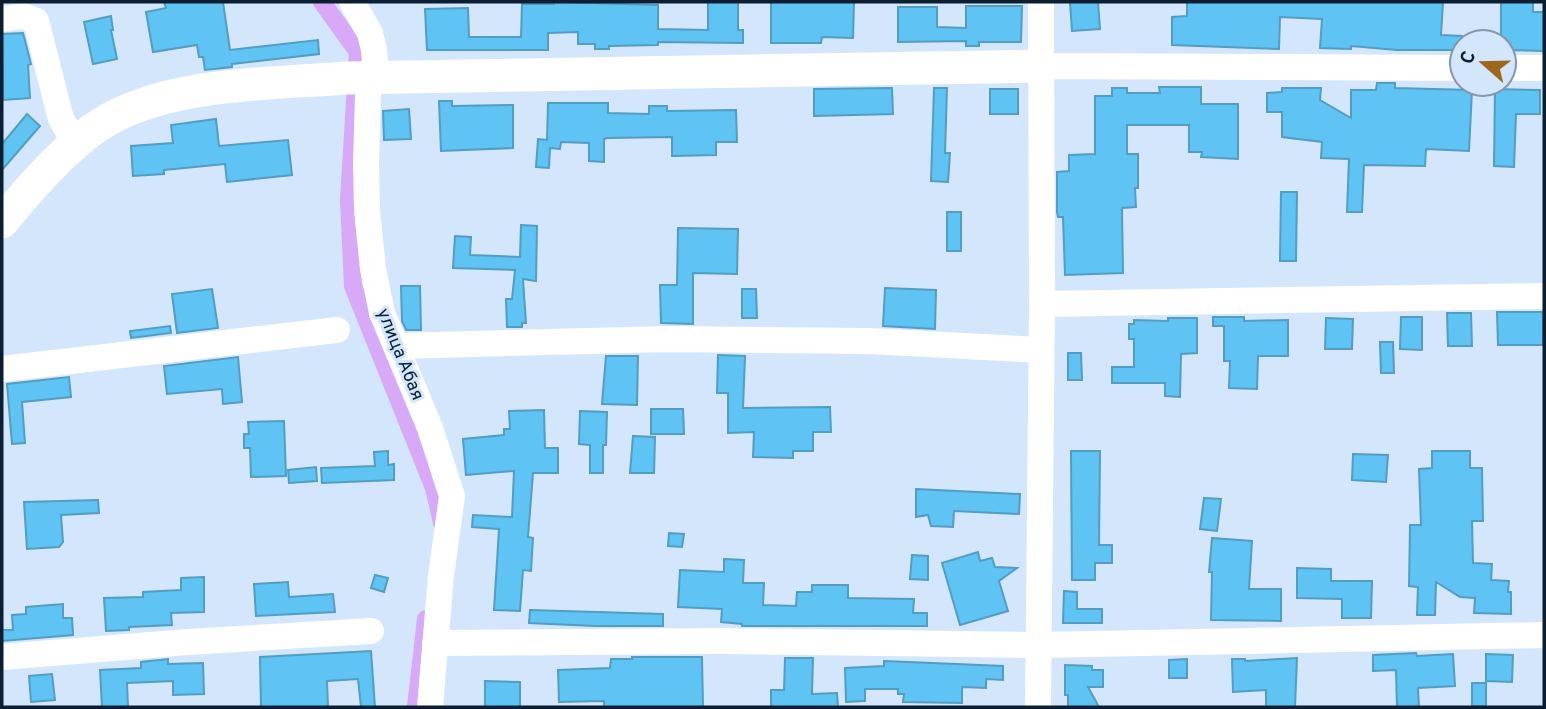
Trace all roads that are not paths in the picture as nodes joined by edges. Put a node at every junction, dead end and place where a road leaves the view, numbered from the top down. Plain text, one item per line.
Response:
1 (352, 2) edge
2 (1041, 2) edge
3 (2, 19) edge
4 (1041, 66) junction
5 (1448, 68) edge
6 (1518, 68) edge
7 (1544, 68) edge
8 (360, 79) junction
9 (75, 143) junction
10 (2, 222) edge
11 (1544, 296) edge
12 (1042, 304) junction
13 (337, 330) dead end
14 (396, 346) junction
15 (1041, 350) junction
16 (2, 369) edge
17 (371, 631) dead end
18 (1544, 635) edge
19 (435, 643) junction
20 (1039, 645) junction
21 (2, 657) edge
22 (430, 707) edge
23 (1038, 707) edge

1 - 8 street, улица Абая
2 - 4 street
3 - 9 street
4 - 5 street
4 - 8 main road
4 - 12 street
6 - 7 street
8 - 9 main road
8 - 14 street, улица Абая
9 - 10 main road
11 - 12 street
12 - 15 street
13 - 16 street
14 - 15 street
14 - 19 street, улица Абая
15 - 20 street
17 - 21 street
18 - 20 street
19 - 20 street
19 - 22 street, улица Абая
20 - 23 street

